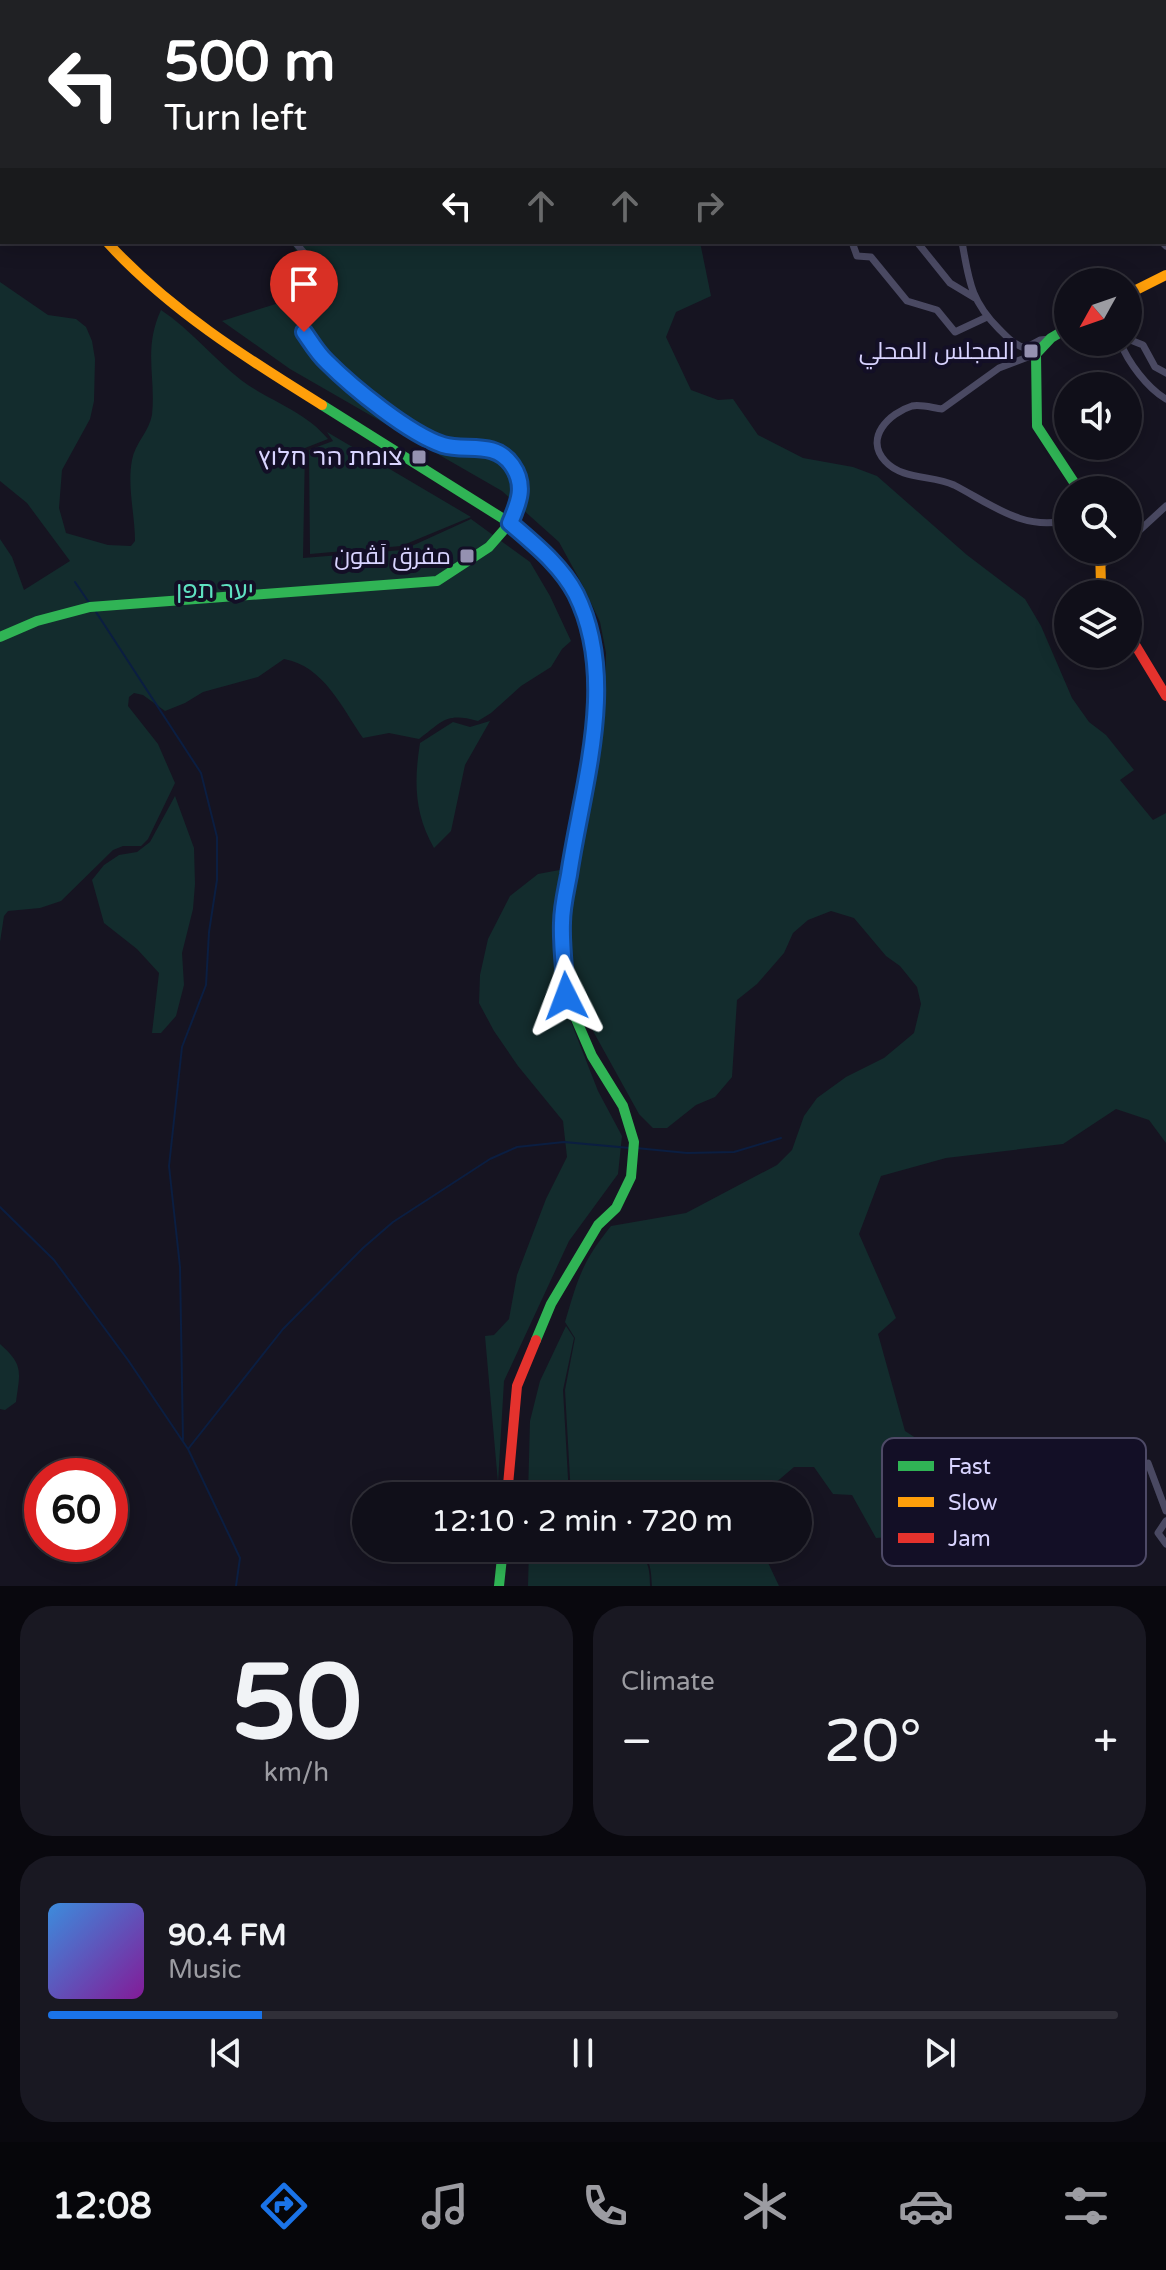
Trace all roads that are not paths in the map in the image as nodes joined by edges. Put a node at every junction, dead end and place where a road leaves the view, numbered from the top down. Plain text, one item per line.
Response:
1 (109, 244) edge
2 (297, 244) edge
3 (853, 244) edge
4 (919, 244) edge
5 (962, 244) edge
6 (1166, 275) edge
7 (1142, 287) edge
8 (975, 298) junction
9 (987, 317) junction
10 (1054, 336) edge
11 (1051, 338) junction
12 (1142, 345) edge
13 (1036, 354) junction
14 (1128, 356) edge
15 (1166, 373) edge
16 (1166, 399) edge
17 (1070, 476) edge
18 (1166, 506) edge
19 (510, 523) junction
20 (1054, 524) edge
21 (1142, 528) edge
22 (1103, 564) edge
23 (1101, 566) joint
24 (1101, 580) edge
25 (0, 637) edge
26 (1142, 656) edge
27 (1166, 696) edge
28 (1148, 1463) dead end
29 (508, 1482) edge
30 (1166, 1511) edge
31 (1166, 1521) edge
32 (1166, 1544) edge
33 (502, 1562) edge
34 (499, 1586) edge

1 - 19 main road
2 - 19 street
3 - 9 street
4 - 8 street
5 - 8 street
6 - 7 main road
8 - 9 street
9 - 11 street
10 - 11 main road
11 - 13 main road
12 - 15 street
13 - 17 main road
13 - 20 street
14 - 16 street
18 - 21 street
19 - 25 main road
19 - 29 main road
22 - 23 street
23 - 24 main road
26 - 27 main road
28 - 30 street
31 - 32 street
33 - 34 main road

